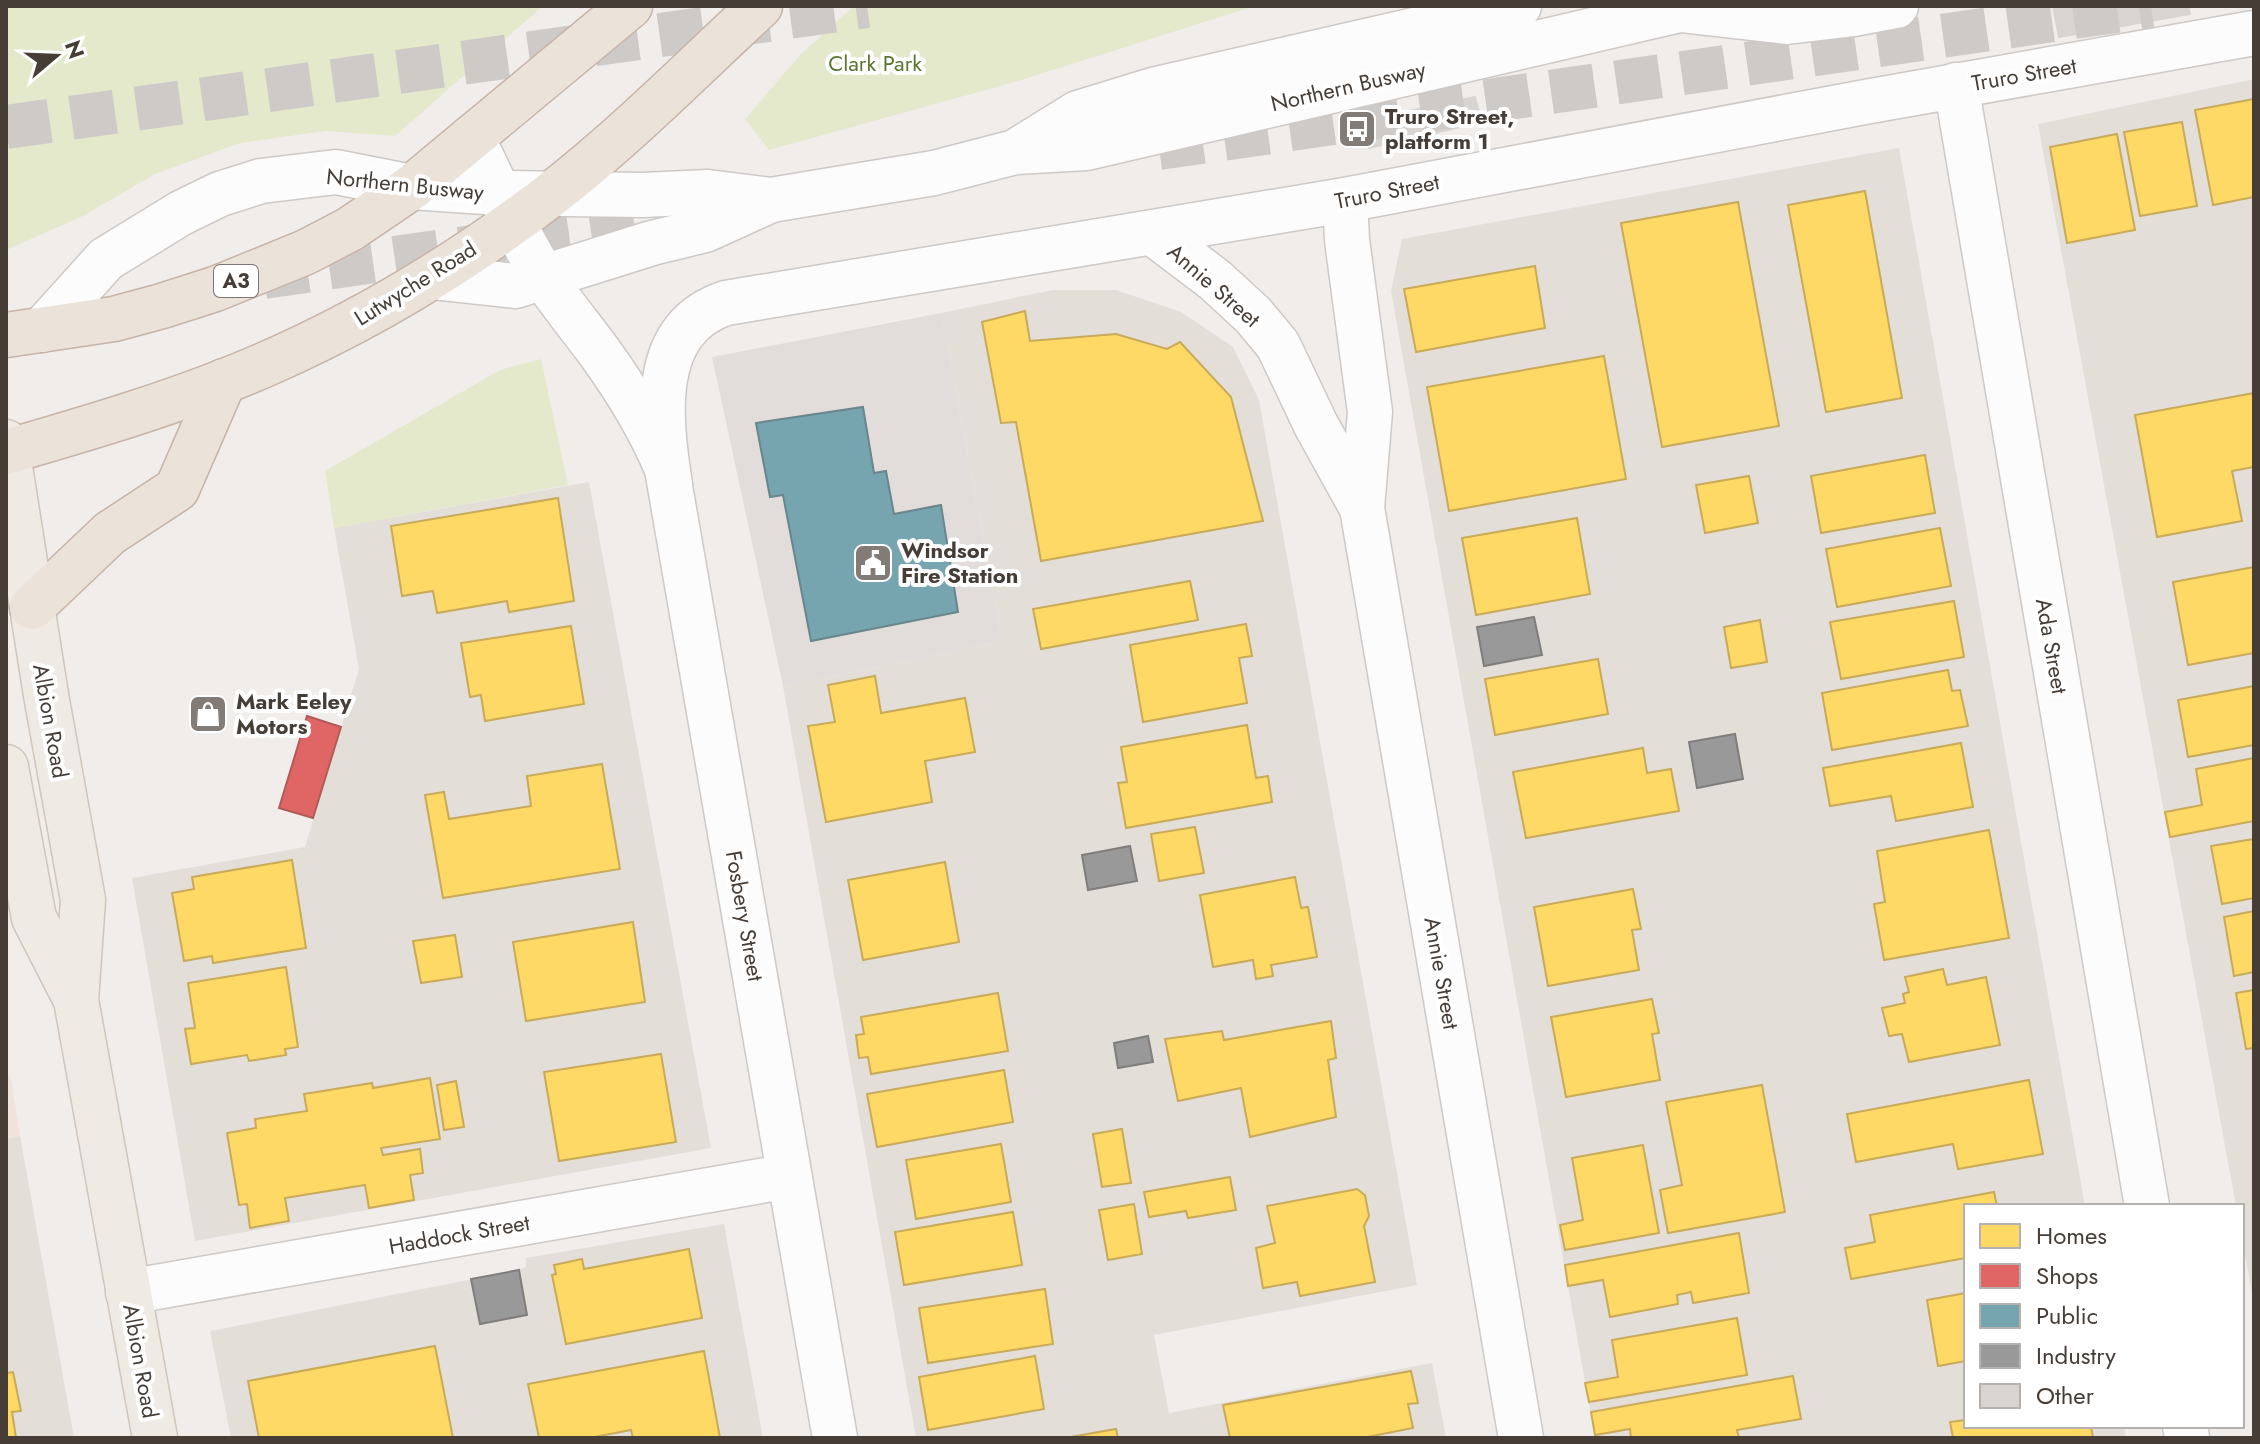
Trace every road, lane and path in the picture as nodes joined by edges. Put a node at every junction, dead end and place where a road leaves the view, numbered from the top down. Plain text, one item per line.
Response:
1 (630, 6) edge
2 (760, 6) edge
3 (1519, 6) edge
4 (1896, 6) edge
5 (1688, 8) edge
6 (2254, 33) edge
7 (1956, 85) junction
8 (472, 137) junction
9 (1015, 152) junction
10 (412, 187) junction
11 (549, 195) junction
12 (771, 200) junction
13 (1345, 200) junction
14 (506, 207) junction
15 (1153, 233) junction
16 (432, 277) junction
17 (544, 277) junction
18 (24, 332) edge
19 (224, 381) junction
20 (6, 449) edge
21 (670, 485) junction
22 (1362, 508) junction
23 (32, 607) junction
24 (6, 767) edge
25 (76, 1000) junction
26 (789, 1176) junction
27 (2147, 1204) edge
28 (128, 1292) junction
29 (155, 1438) edge
30 (835, 1438) edge
31 (1521, 1438) edge

1 - 8 highway, A3
2 - 11 highway, Lutwyche Road
3 - 9 street, Northern Busway
4 - 5 street, Northern Busway
5 - 9 street, Northern Busway
6 - 7 street, Truro Street
7 - 13 street, Truro Street
7 - 27 street, Ada Street
8 - 10 highway, A3
8 - 14 street, Fosbery Street
9 - 12 street, Northern Busway
10 - 14 street, Northern Busway
10 - 18 highway, A3
10 - 18 street, Northern Busway
11 - 12 street, Northern Busway
11 - 14 highway, Lutwyche Road
12 - 17 street, Northern Busway
13 - 15 street, Truro Street
13 - 22 street, Annie Street
14 - 16 highway, Lutwyche Road
14 - 17 street, Fosbery Street
15 - 21 street, Truro Street
15 - 22 street, Annie Street
16 - 17 street, Northern Busway
16 - 19 highway, Lutwyche Road
17 - 21 street, Fosbery Street
19 - 20 highway, Lutwyche Road
19 - 23 highway
20 - 23 main road, Albion Road
21 - 26 street, Fosbery Street
22 - 31 street, Annie Street
23 - 25 main road, Albion Road
24 - 25 main road, Albion Road
25 - 28 main road, Albion Road
26 - 28 street, Haddock Street
26 - 30 street, Fosbery Street
28 - 29 main road, Albion Road

